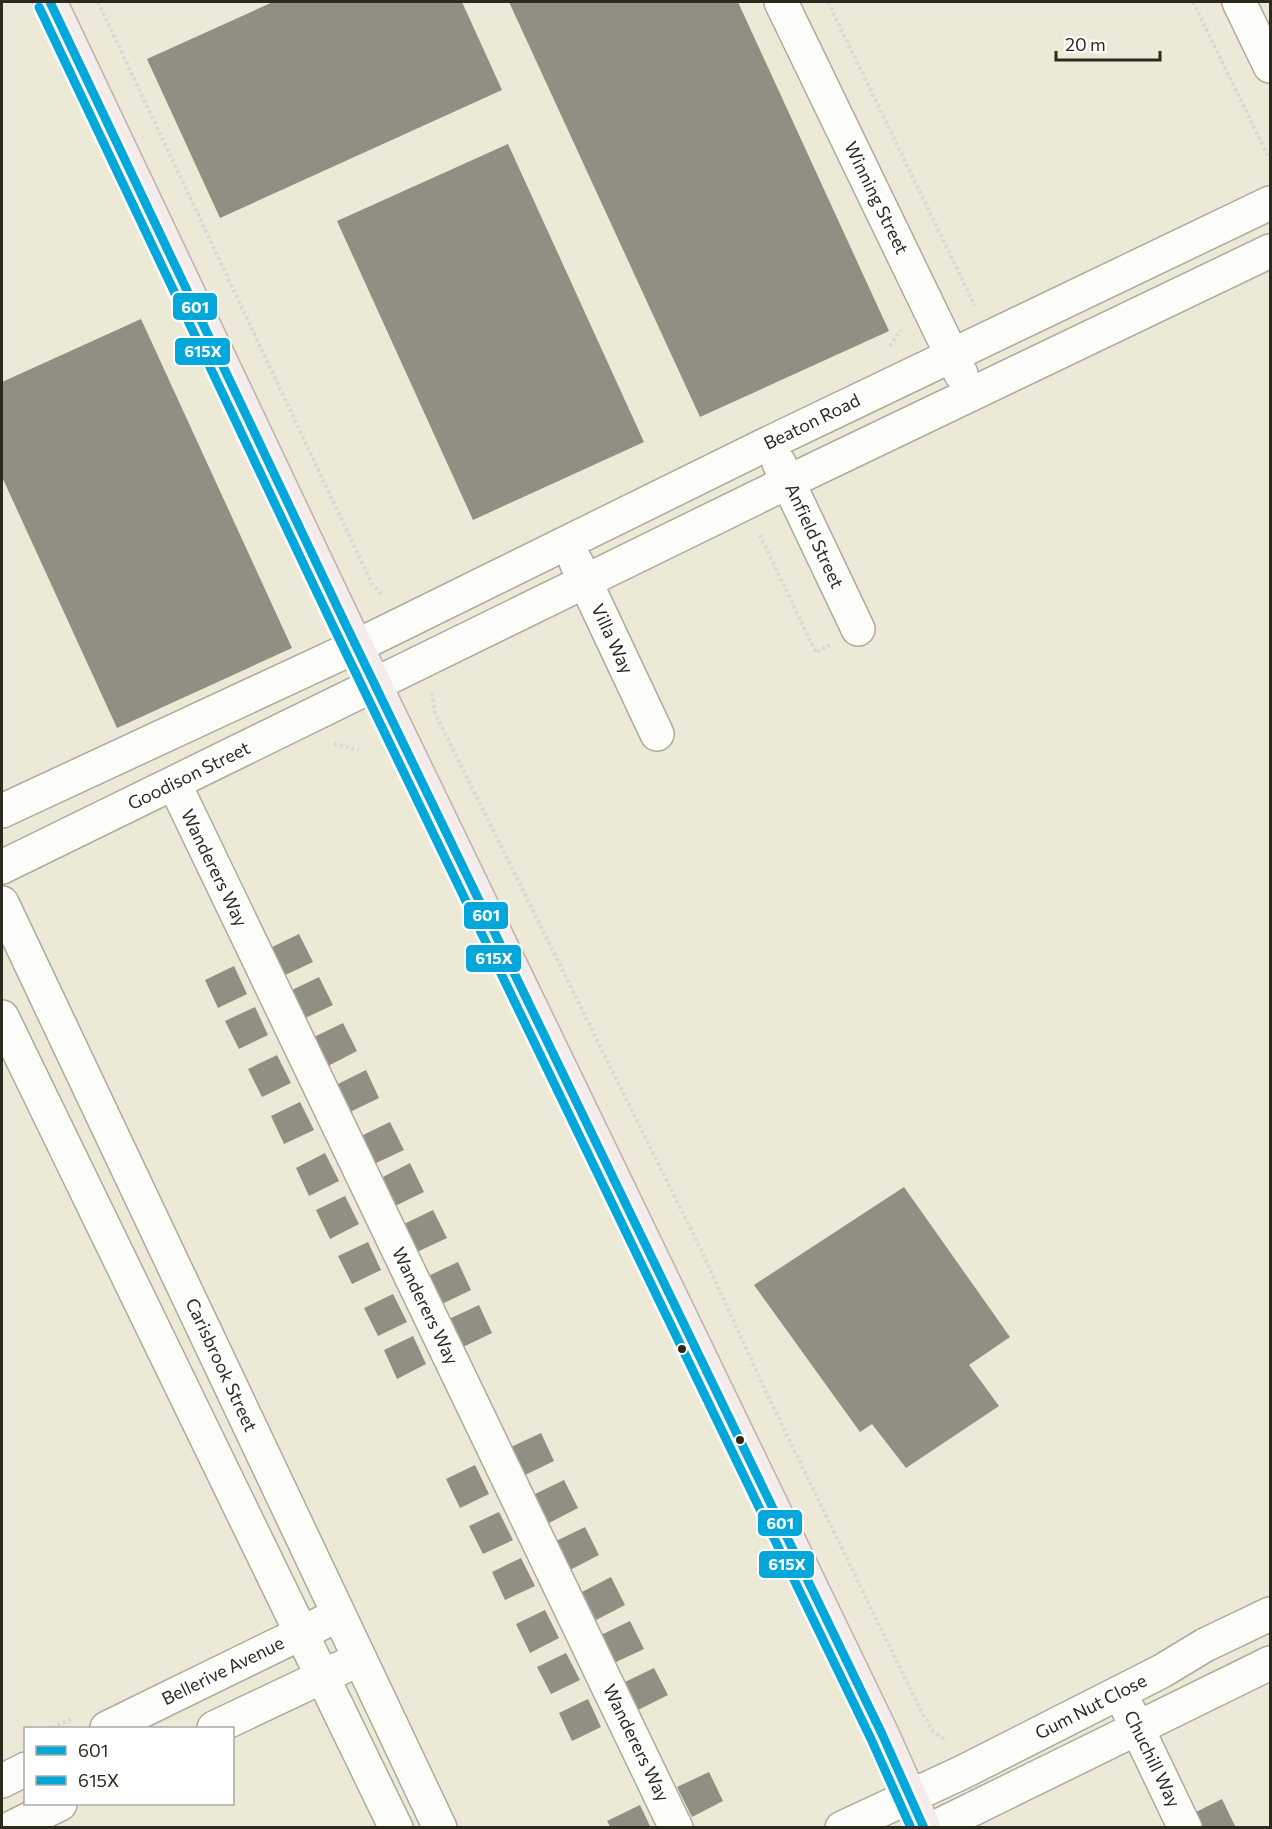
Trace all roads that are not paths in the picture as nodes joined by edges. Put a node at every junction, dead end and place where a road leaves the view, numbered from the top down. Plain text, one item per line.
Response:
1 (50, 2) edge
2 (781, 2) edge
3 (1239, 2) edge
4 (1270, 66) edge
5 (1270, 203) edge
6 (1270, 251) edge
7 (952, 355) junction
8 (971, 394) junction
9 (769, 443) junction
10 (788, 482) junction
11 (567, 544) junction
12 (586, 583) junction
13 (858, 629) dead end
14 (357, 646) junction
15 (377, 684) junction
16 (657, 734) dead end
17 (174, 783) junction
18 (2, 811) edge
19 (2, 867) edge
20 (2, 903) edge
21 (2, 1017) edge
22 (1270, 1614) edge
23 (339, 1615) junction
24 (303, 1631) junction
25 (361, 1659) junction
26 (1270, 1664) edge
27 (324, 1675) junction
28 (1119, 1691) junction
29 (109, 1727) edge
30 (216, 1727) edge
31 (1137, 1728) junction
32 (24, 1770) edge
33 (2, 1781) edge
34 (909, 1796) junction
35 (56, 1805) edge
36 (11, 1827) edge
37 (396, 1827) edge
38 (440, 1827) edge
39 (676, 1827) edge
40 (842, 1827) edge
41 (924, 1827) edge
42 (934, 1827) edge
43 (1185, 1827) edge

1 - 14 main road
2 - 7 street, Winning Street
3 - 4 street
5 - 7 street, Beaton Road
6 - 8 street
7 - 8 street, Winning Street
7 - 9 street, Beaton Road
8 - 10 street
9 - 10 street, Anfield Street
9 - 11 street, Beaton Road
10 - 12 street
10 - 13 street, Anfield Street
11 - 12 street, Villa Way
11 - 14 street, Beaton Road
12 - 15 street
12 - 16 street, Villa Way
14 - 15 main road
14 - 18 street
15 - 17 street, Goodison Street
15 - 34 main road
17 - 19 street, Goodison Street
17 - 39 street, Wanderers Way
20 - 23 street, Carisbrook Street
21 - 24 street
22 - 28 street, Gum Nut Close
23 - 24 street, Bellerive Avenue
23 - 25 street, Carisbrook Street
24 - 27 street
24 - 29 street, Bellerive Avenue
25 - 27 street
25 - 38 street, Carisbrook Street
26 - 31 street, Gum Nut Close
27 - 30 street
27 - 37 street
28 - 31 street, Chuchill Way
28 - 34 street, Gum Nut Close
31 - 42 street, Gum Nut Close
31 - 43 street, Chuchill Way
32 - 33 street
34 - 40 street, Gum Nut Close
34 - 41 main road
35 - 36 street

